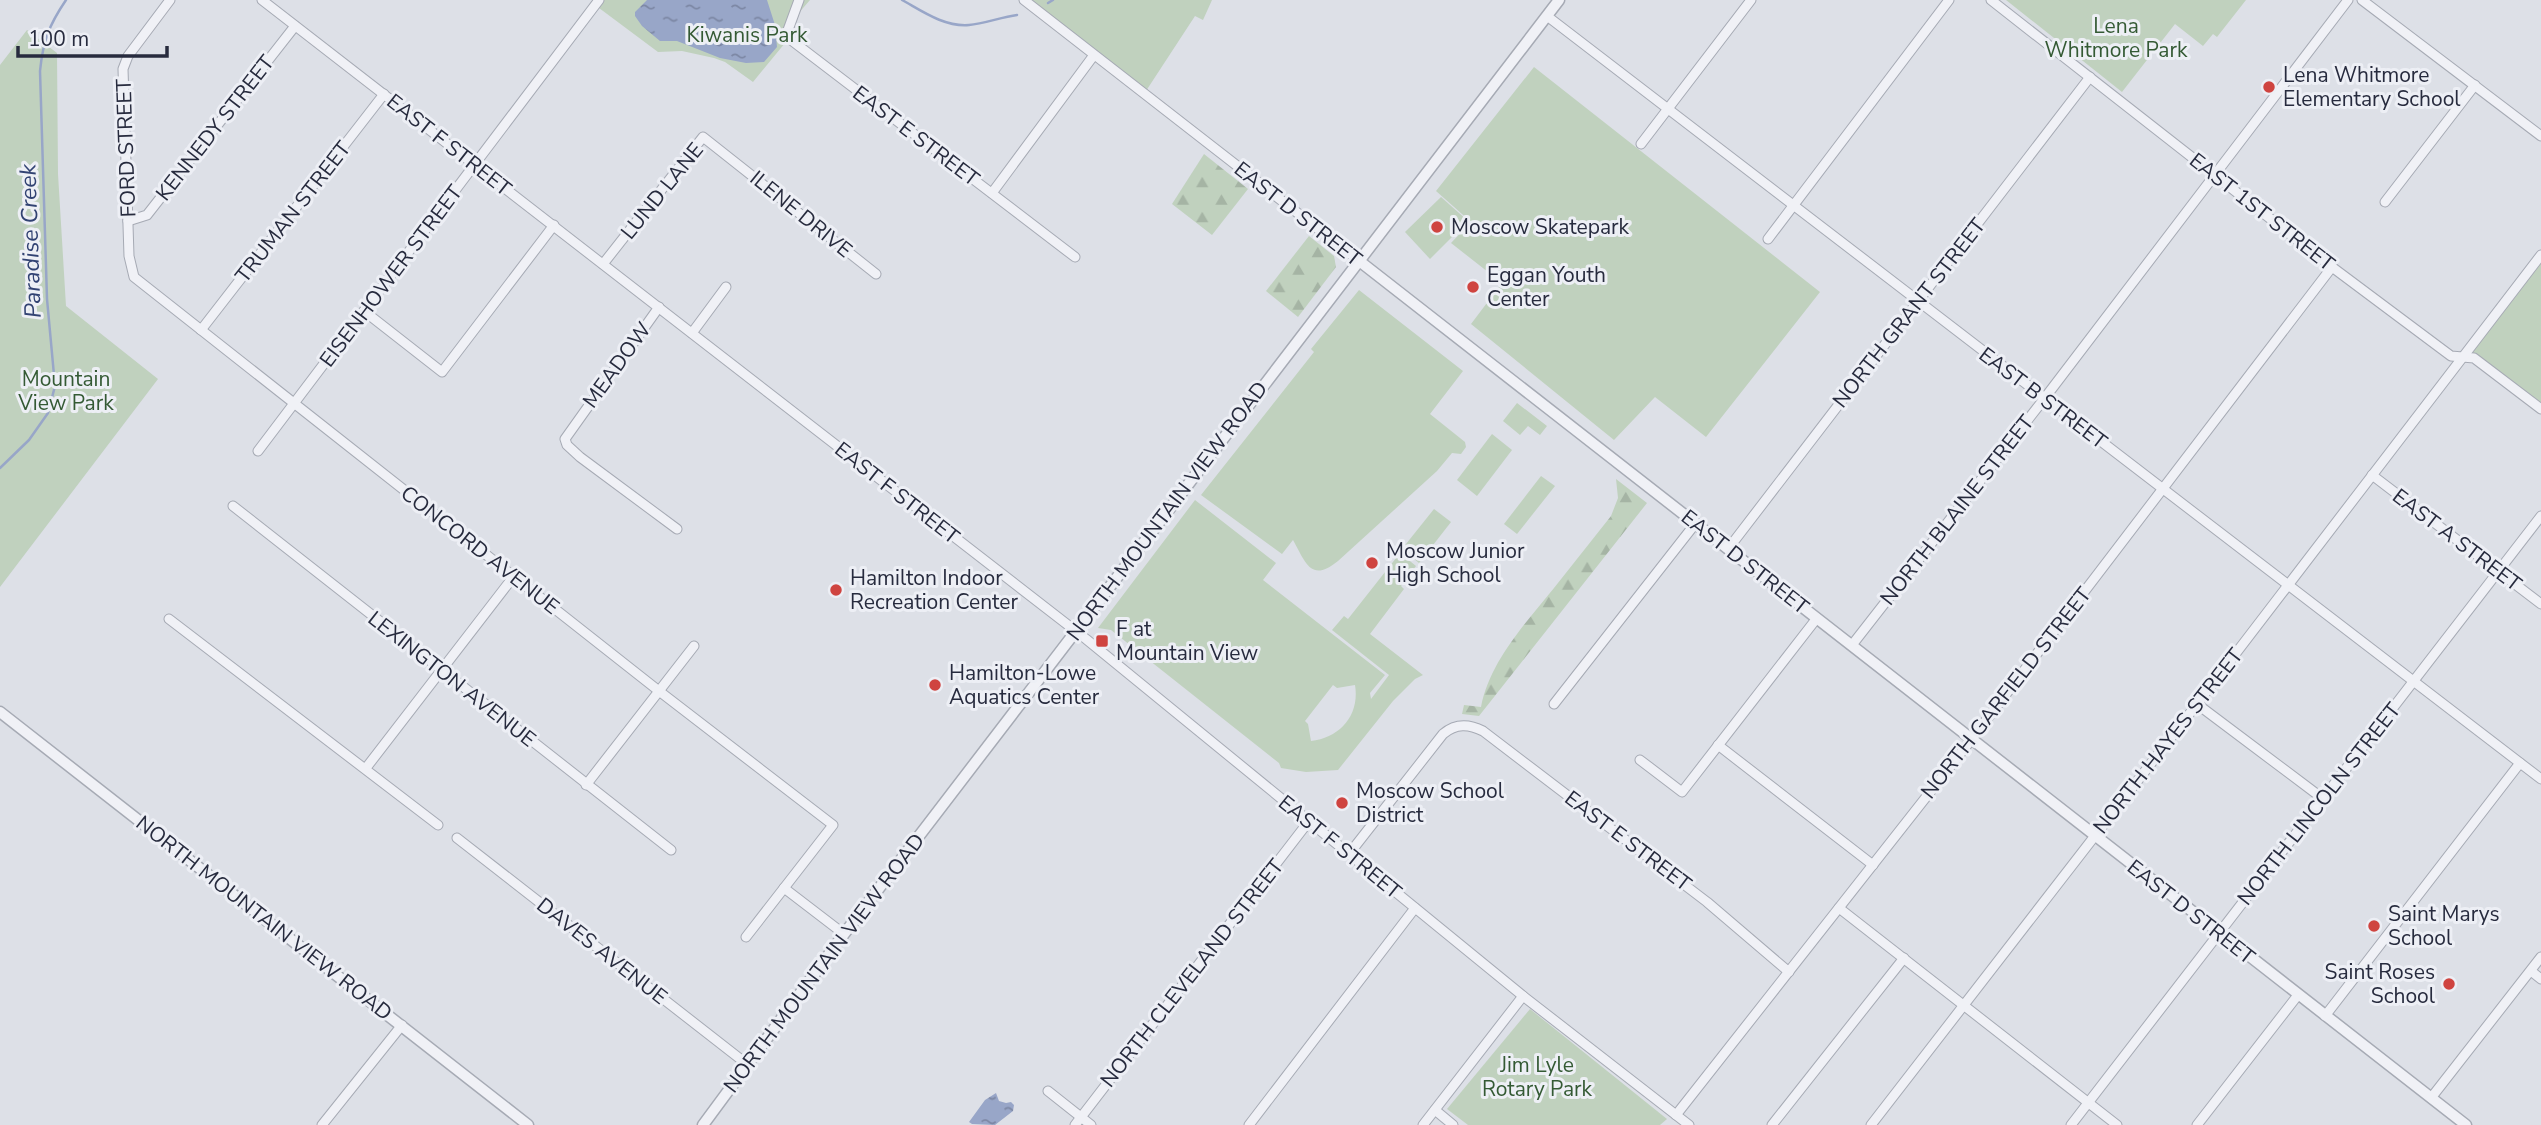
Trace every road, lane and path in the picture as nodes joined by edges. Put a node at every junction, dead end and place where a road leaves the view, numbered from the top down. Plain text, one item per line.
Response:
1 (170, 0) edge
2 (262, 0) edge
3 (599, 0) edge
4 (799, 0) edge
5 (1024, 0) edge
6 (1559, 0) edge
7 (1751, 0) edge
8 (1949, 0) edge
9 (1991, 0) edge
10 (2348, 0) edge
11 (2362, 0) edge
12 (1547, 16) junction
13 (295, 26) junction
14 (1094, 55) junction
15 (2091, 77) junction
16 (2475, 85) junction
17 (384, 94) junction
18 (1667, 109) junction
19 (2541, 136) edge
20 (1641, 144) dead end
21 (725, 154) joint
22 (475, 164) junction
23 (2214, 174) junction
24 (992, 193) junction
25 (2385, 202) dead end
26 (1793, 206) junction
27 (128, 221) junction
28 (554, 225) junction
29 (1768, 239) dead end
30 (2541, 255) edge
31 (1075, 257) dead end
32 (1358, 260) junction
33 (603, 264) junction
34 (2332, 267) junction
35 (132, 270) joint
36 (876, 274) dead end
37 (726, 287) dead end
38 (1917, 301) junction
39 (659, 307) junction
40 (363, 312) junction
41 (201, 330) junction
42 (692, 333) junction
43 (2462, 356) junction
44 (2044, 399) junction
45 (293, 404) junction
46 (2541, 409) edge
47 (258, 451) dead end
48 (2372, 475) junction
49 (2162, 489) junction
50 (233, 506) dead end
51 (2541, 516) edge
52 (1695, 524) junction
53 (677, 529) dead end
54 (1728, 549) junction
55 (2499, 572) junction
56 (514, 576) junction
57 (2288, 585) junction
58 (2541, 604) edge
59 (1817, 618) junction
60 (169, 619) dead end
61 (1075, 631) junction
62 (1852, 645) junction
63 (694, 646) dead end
64 (443, 670) junction
65 (2413, 681) junction
66 (659, 691) junction
67 (1554, 704) dead end
68 (2197, 704) junction
69 (0, 712) edge
70 (1971, 740) junction
71 (1718, 745) junction
72 (1640, 760) dead end
73 (2520, 764) junction
74 (366, 768) junction
75 (2540, 777) edge
76 (586, 785) junction
77 (2322, 798) junction
78 (1309, 821) junction
79 (438, 825) dead end
80 (2094, 836) junction
81 (457, 838) dead end
82 (671, 850) dead end
83 (1349, 855) junction
84 (1872, 865) junction
85 (784, 888) junction
86 (1415, 908) junction
87 (1839, 908) junction
88 (2219, 933) junction
89 (844, 934) junction
90 (746, 937) dead end
91 (2541, 957) edge
92 (1904, 958) junction
93 (2531, 971) junction
94 (1789, 972) junction
95 (2541, 979) edge
96 (2298, 995) junction
97 (1523, 996) junction
98 (1965, 1005) junction
99 (2325, 1016) junction
100 (402, 1025) junction
101 (748, 1065) junction
102 (1048, 1091) dead end
103 (2431, 1098) junction
104 (2088, 1103) junction
105 (1434, 1111) junction
106 (1676, 1115) junction
107 (1078, 1121) edge
108 (323, 1125) edge
109 (527, 1125) edge
110 (703, 1125) edge
111 (1091, 1125) edge
112 (1248, 1125) edge
113 (1423, 1125) edge
114 (1453, 1125) edge
115 (1689, 1125) edge
116 (1772, 1125) edge
117 (1871, 1125) edge
118 (2071, 1125) edge
119 (2117, 1125) edge
120 (2197, 1125) edge
121 (2466, 1125) edge

1 - 27 street, FORD STREET
2 - 13 street, EAST F STREET
3 - 22 street, EISENHOWER STREET
4 - 24 street, EAST E STREET
5 - 14 street, EAST D STREET
6 - 12 street, NORTH MOUNTAIN VIEW ROAD
7 - 18 street
8 - 26 street
9 - 15 street, EAST 1ST STREET
10 - 23 street, NORTH BLAINE STREET
11 - 16 street
12 - 18 street, EAST B STREET
12 - 32 street, NORTH MOUNTAIN VIEW ROAD
13 - 17 street, EAST F STREET
13 - 27 street, KENNEDY STREET
14 - 24 street
14 - 32 street, EAST D STREET
15 - 23 street, EAST 1ST STREET
15 - 38 street, NORTH GRANT STREET
16 - 19 street
16 - 25 street
17 - 22 street, EAST F STREET
17 - 41 street, TRUMAN STREET
18 - 20 street
18 - 26 street, EAST B STREET
21 - 33 street, LUND LANE
21 - 36 street, ILENE DRIVE
22 - 28 street, EAST F STREET
22 - 40 street, EISENHOWER STREET
23 - 34 street, EAST 1ST STREET
23 - 44 street, NORTH BLAINE STREET
24 - 31 street, EAST E STREET
26 - 29 street
26 - 38 street, EAST B STREET
27 - 35 street, FORD STREET
28 - 33 street, EAST F STREET
28 - 40 street
30 - 43 street, NORTH HAYES STREET
32 - 52 street, EAST D STREET
32 - 61 street, NORTH MOUNTAIN VIEW ROAD
33 - 39 street, EAST F STREET
34 - 43 street, EAST 1ST STREET
34 - 49 street, NORTH GARFIELD STREET
35 - 41 street, CONCORD AVENUE
37 - 42 street
38 - 44 street, EAST B STREET
38 - 54 street, NORTH GRANT STREET
39 - 42 street, EAST F STREET
39 - 53 street, MEADOW
40 - 45 street, EISENHOWER STREET
41 - 45 street, CONCORD AVENUE
42 - 61 street, EAST F STREET
43 - 46 street, EAST 1ST STREET
43 - 48 street, NORTH HAYES STREET
44 - 49 street, EAST B STREET
44 - 62 street, NORTH BLAINE STREET
45 - 47 street, EISENHOWER STREET
45 - 56 street, CONCORD AVENUE
48 - 55 street, EAST A STREET
48 - 57 street, NORTH HAYES STREET
49 - 57 street, EAST B STREET
49 - 70 street, NORTH GARFIELD STREET
50 - 64 street, LEXINGTON AVENUE
51 - 55 street, NORTH LINCOLN STREET
52 - 54 street, EAST D STREET
52 - 67 street
54 - 59 street, EAST D STREET
55 - 58 street, EAST A STREET
55 - 65 street, NORTH LINCOLN STREET
56 - 64 street
56 - 66 street, CONCORD AVENUE
57 - 65 street, EAST B STREET
57 - 68 street, NORTH HAYES STREET
59 - 62 street, EAST D STREET
59 - 71 street
60 - 74 street
61 - 78 street, EAST F STREET
61 - 89 street, NORTH MOUNTAIN VIEW ROAD
62 - 70 street, EAST D STREET
63 - 66 street
64 - 74 street
64 - 76 street, LEXINGTON AVENUE
65 - 73 street, EAST B STREET
65 - 77 street, NORTH LINCOLN STREET
66 - 76 street
66 - 85 street, CONCORD AVENUE
68 - 77 street
68 - 80 street, NORTH HAYES STREET
69 - 100 street, NORTH MOUNTAIN VIEW ROAD
70 - 80 street, EAST D STREET
70 - 84 street, NORTH GARFIELD STREET
71 - 72 street
71 - 84 street
73 - 75 street, EAST B STREET
73 - 99 street
74 - 79 street
76 - 82 street, LEXINGTON AVENUE
77 - 88 street, NORTH LINCOLN STREET
78 - 83 street, EAST F STREET
78 - 107 street, NORTH CLEVELAND STREET
80 - 88 street, EAST D STREET
80 - 98 street, NORTH HAYES STREET
81 - 101 street, DAVES AVENUE
83 - 86 street, EAST F STREET
83 - 94 street, EAST E STREET
84 - 87 street, NORTH GARFIELD STREET
85 - 89 street
85 - 90 street
86 - 97 street, EAST F STREET
86 - 112 street
87 - 92 street
87 - 94 street, NORTH GARFIELD STREET
88 - 96 street, EAST D STREET
88 - 104 street, NORTH LINCOLN STREET
89 - 101 street, NORTH MOUNTAIN VIEW ROAD
91 - 93 street
92 - 98 street
92 - 116 street
93 - 95 street
93 - 103 street
94 - 106 street, NORTH GARFIELD STREET
96 - 99 street, EAST D STREET
96 - 120 street
97 - 105 street
97 - 106 street, EAST F STREET
98 - 104 street
98 - 117 street, NORTH HAYES STREET
99 - 103 street, EAST D STREET
100 - 108 street
100 - 109 street, NORTH MOUNTAIN VIEW ROAD
101 - 110 street, NORTH MOUNTAIN VIEW ROAD
102 - 107 street
103 - 121 street, EAST D STREET
104 - 118 street, NORTH LINCOLN STREET
104 - 119 street
105 - 113 street
105 - 114 street
106 - 115 street, EAST F STREET
107 - 111 street

